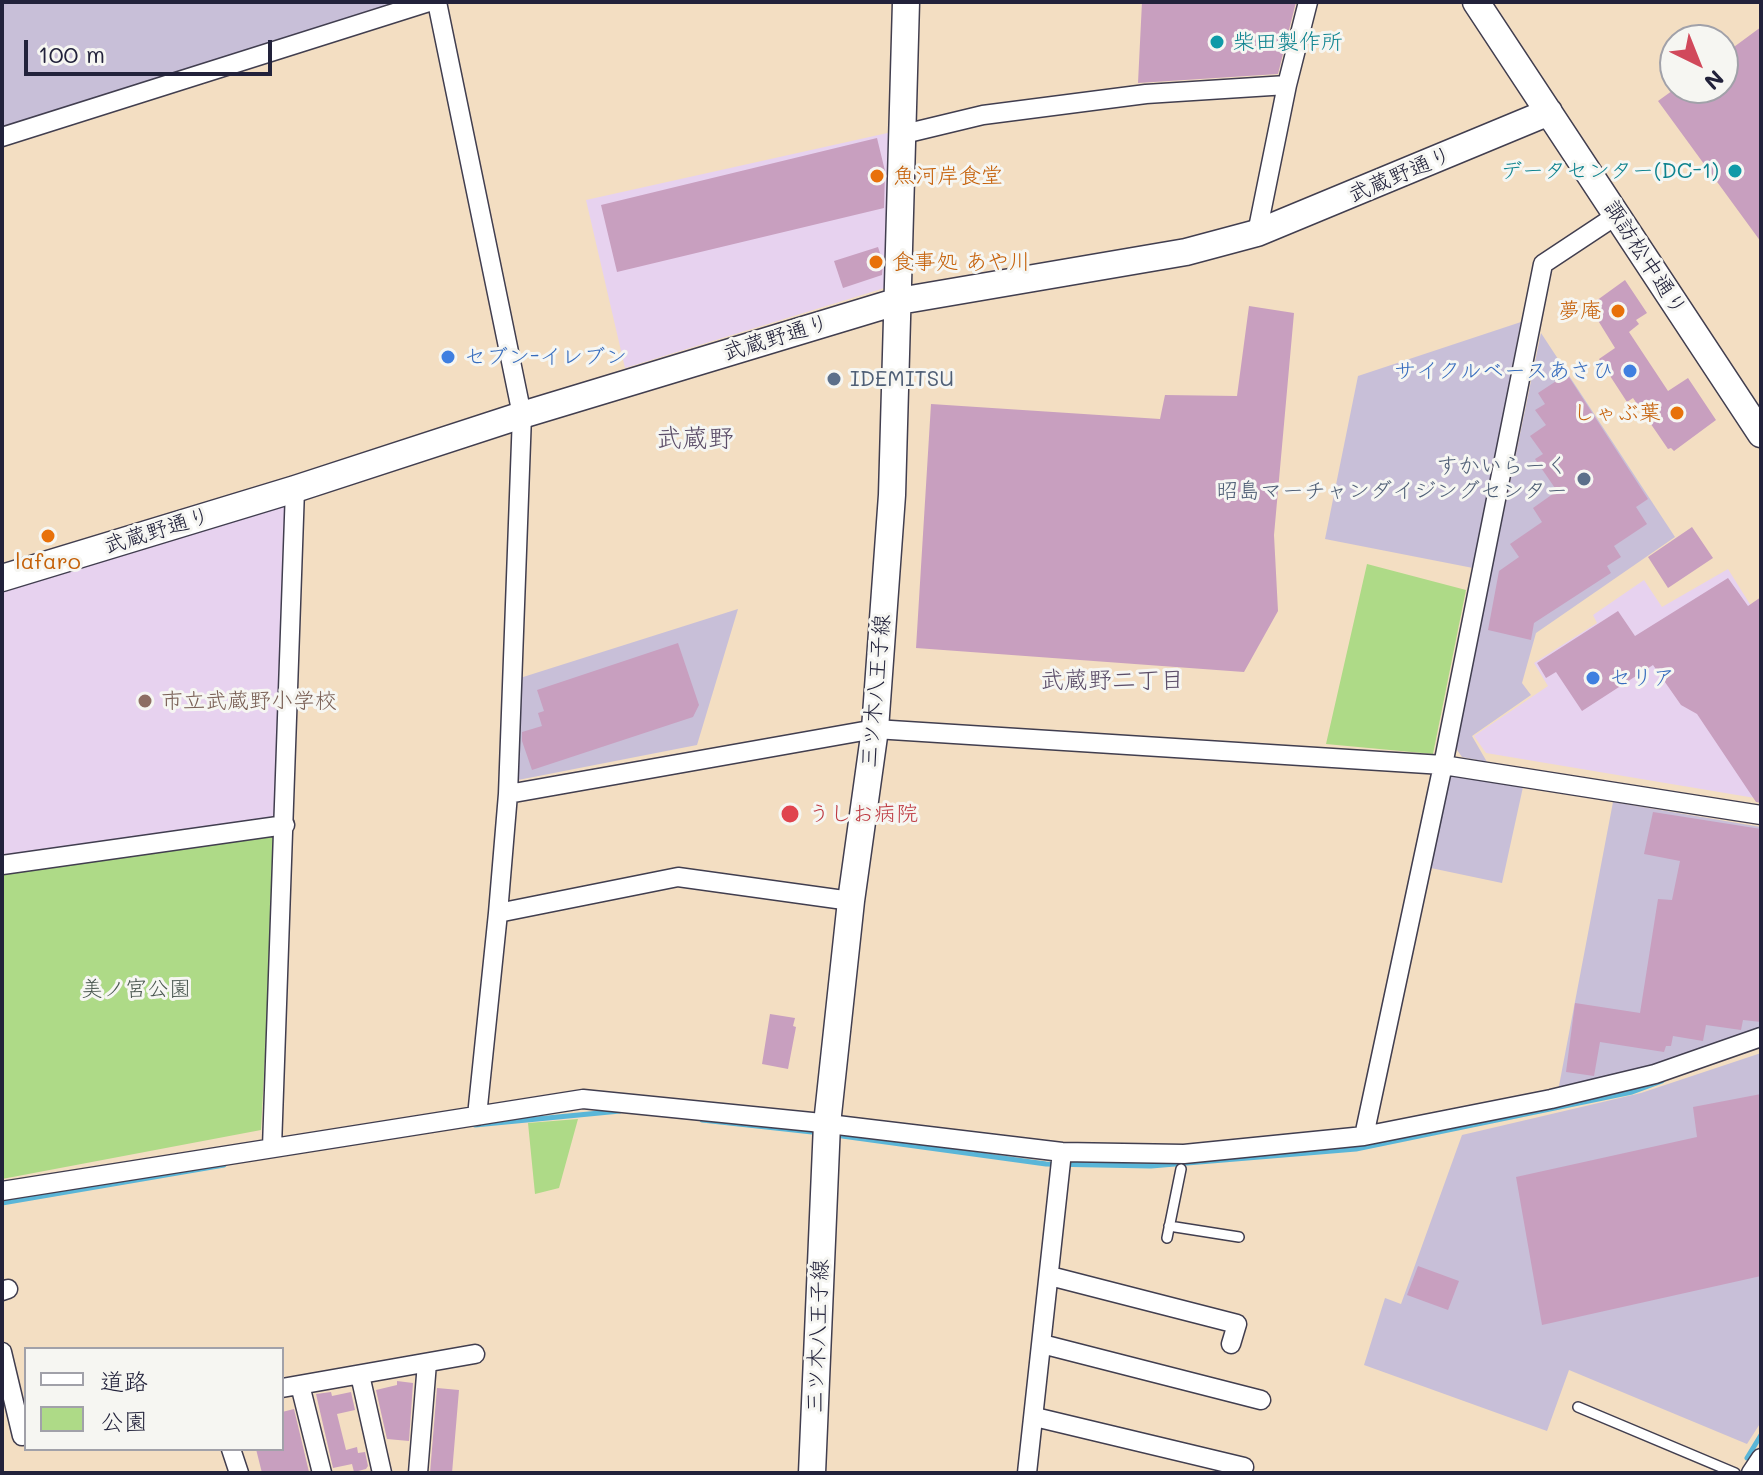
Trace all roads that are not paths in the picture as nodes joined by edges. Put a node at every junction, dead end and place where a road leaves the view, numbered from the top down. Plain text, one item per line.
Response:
1 (429, 2) edge
2 (437, 2) edge
3 (906, 2) edge
4 (1308, 2) edge
5 (1476, 2) edge
6 (1287, 85) junction
7 (1549, 112) junction
8 (904, 134) junction
9 (2, 137) edge
10 (1617, 215) junction
11 (1257, 233) junction
12 (899, 301) junction
13 (522, 415) junction
14 (1761, 434) edge
15 (295, 489) junction
16 (2, 578) edge
17 (875, 729) junction
18 (1443, 765) junction
19 (508, 794) junction
20 (1761, 815) edge
21 (285, 825) junction
22 (2, 865) edge
23 (851, 901) junction
24 (498, 913) junction
25 (1761, 1037) edge
26 (477, 1116) junction
27 (827, 1124) junction
28 (1364, 1136) junction
29 (272, 1147) junction
30 (1062, 1160) junction
31 (1182, 1161) junction
32 (2, 1191) edge
33 (1169, 1226) junction
34 (1239, 1237) dead end
35 (1167, 1238) dead end
36 (1050, 1276) junction
37 (1042, 1344) junction
38 (1231, 1344) dead end
39 (2, 1352) edge
40 (475, 1354) dead end
41 (427, 1363) junction
42 (360, 1375) junction
43 (291, 1387) edge
44 (1261, 1400) dead end
45 (1578, 1407) dead end
46 (1035, 1417) junction
47 (24, 1436) edge
48 (2, 1440) edge
49 (232, 1451) edge
50 (1761, 1458) edge
51 (1244, 1467) dead end
52 (239, 1473) edge
53 (322, 1473) edge
54 (382, 1473) edge
55 (418, 1473) edge
56 (812, 1473) edge
57 (1027, 1473) edge
58 (1735, 1473) edge
59 (1751, 1473) edge

1 - 9 street
2 - 13 street
3 - 8 street, 三ツ木八王子線
4 - 6 street
5 - 7 street, 諏訪松中通り
6 - 8 street
6 - 11 street
7 - 10 street, 諏訪松中通り
7 - 11 street, 武蔵野通り
8 - 12 street, 三ツ木八王子線
10 - 14 street, 諏訪松中通り
10 - 18 street
11 - 12 street, 武蔵野通り
12 - 13 street, 武蔵野通り
12 - 17 street, 三ツ木八王子線
13 - 15 street, 武蔵野通り
13 - 19 street
15 - 16 street, 武蔵野通り
15 - 21 street
17 - 18 street
17 - 19 street
17 - 23 street, 三ツ木八王子線
18 - 20 street
18 - 28 street
19 - 24 street
21 - 22 street
21 - 29 street
23 - 24 street
23 - 27 street, 三ツ木八王子線
24 - 26 street
25 - 28 street
26 - 27 street
26 - 29 street
27 - 30 street
27 - 56 street, 三ツ木八王子線
28 - 31 street
29 - 32 street
30 - 31 street
30 - 36 street
31 - 33 lane
33 - 34 lane
33 - 35 lane
36 - 37 street
36 - 38 street
37 - 44 street
37 - 46 street
39 - 47 street
40 - 41 street
41 - 42 street
41 - 55 street
42 - 43 street
42 - 54 street
43 - 53 street
45 - 58 lane
46 - 51 street
46 - 57 street
47 - 48 street
49 - 52 street
50 - 59 street

